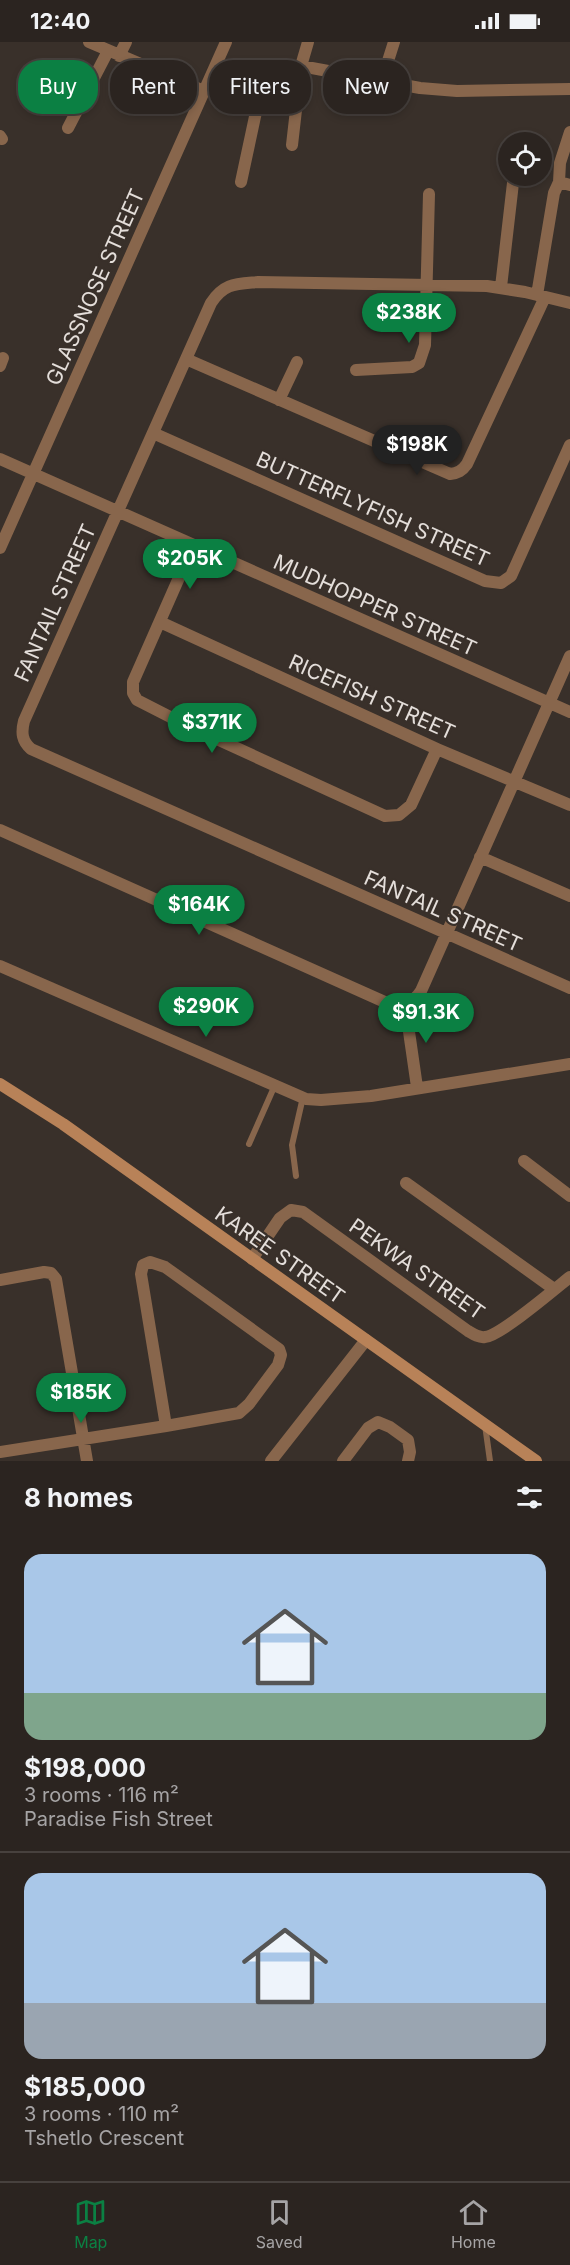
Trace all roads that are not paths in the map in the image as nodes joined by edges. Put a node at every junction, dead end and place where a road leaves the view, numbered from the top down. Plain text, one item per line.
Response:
1 (89, 42) edge
2 (126, 42) edge
3 (226, 42) edge
4 (308, 42) edge
5 (394, 42) edge
6 (114, 54) junction
7 (218, 60) edge
8 (303, 60) edge
9 (388, 60) edge
10 (209, 80) edge
11 (410, 86) edge
12 (570, 89) edge
13 (204, 92) junction
14 (256, 114) edge
15 (295, 114) edge
16 (68, 128) dead end
17 (570, 132) edge
18 (291, 145) dead end
19 (241, 182) dead end
20 (565, 183) edge
21 (513, 186) edge
22 (429, 194) dead end
23 (428, 285) junction
24 (501, 287) junction
25 (541, 296) junction
26 (570, 303) edge
27 (186, 359) junction
28 (297, 362) dead end
29 (356, 370) dead end
30 (279, 400) junction
31 (153, 434) junction
32 (570, 445) edge
33 (0, 459) edge
34 (33, 473) junction
35 (118, 511) junction
36 (0, 546) edge
37 (193, 546) junction
38 (160, 622) junction
39 (570, 656) edge
40 (549, 703) junction
41 (570, 712) edge
42 (437, 749) junction
43 (515, 780) junction
44 (570, 805) edge
45 (0, 830) edge
46 (480, 857) junction
47 (570, 896) edge
48 (446, 932) junction
49 (0, 966) edge
50 (570, 988) edge
51 (405, 1004) junction
52 (570, 1064) edge
53 (0, 1084) edge
54 (274, 1085) junction
55 (417, 1088) junction
56 (303, 1097) junction
57 (249, 1144) dead end
58 (524, 1161) dead end
59 (296, 1176) dead end
60 (406, 1183) dead end
61 (570, 1196) edge
62 (252, 1259) junction
63 (570, 1277) edge
64 (0, 1280) edge
65 (554, 1289) junction
66 (366, 1340) junction
67 (485, 1425) junction
68 (166, 1426) junction
69 (83, 1439) junction
70 (1, 1447) edge
71 (409, 1456) edge
72 (87, 1461) edge
73 (271, 1461) edge
74 (343, 1461) edge
75 (490, 1461) edge
76 (536, 1461) edge

1 - 6 street
2 - 6 street
3 - 7 street, GLASSNOSE STREET
4 - 8 street
5 - 9 street
6 - 13 street
6 - 16 street
10 - 13 street, GLASSNOSE STREET
11 - 12 street
13 - 34 street, GLASSNOSE STREET
14 - 19 street
15 - 18 street
17 - 20 street
20 - 25 street
21 - 24 street
22 - 23 street
23 - 24 street, FANTAIL STREET
23 - 27 street, FANTAIL STREET
23 - 29 street
24 - 25 street, FANTAIL STREET
25 - 26 street, FANTAIL STREET
25 - 30 street
27 - 30 street
27 - 31 street, FANTAIL STREET
28 - 30 street
31 - 32 street, BUTTERFLYFISH STREET
31 - 35 street, FANTAIL STREET
33 - 34 street, MUDHOPPER STREET
34 - 35 street, MUDHOPPER STREET
34 - 36 street, GLASSNOSE STREET
35 - 37 street, MUDHOPPER STREET
35 - 48 street, FANTAIL STREET
37 - 38 street
37 - 40 street, MUDHOPPER STREET
38 - 42 street, RICEFISH STREET
38 - 42 street
39 - 40 street
40 - 41 street, MUDHOPPER STREET
40 - 43 street
42 - 43 street, RICEFISH STREET
43 - 44 street, RICEFISH STREET
43 - 46 street
45 - 51 street
46 - 47 street
46 - 48 street
48 - 50 street, FANTAIL STREET
48 - 51 street
49 - 54 street
51 - 55 street
52 - 55 street
53 - 62 street, KAREE STREET
54 - 56 street
54 - 57 lane
55 - 56 street
56 - 59 lane
58 - 61 street
60 - 65 street
62 - 65 street, PEKWA STREET
62 - 66 street, KAREE STREET
63 - 65 street, PEKWA STREET
64 - 69 street
66 - 67 street, KAREE STREET
66 - 73 street
67 - 75 lane
67 - 76 street, KAREE STREET
68 - 68 street
68 - 69 street
69 - 70 street
69 - 72 street
71 - 74 street

